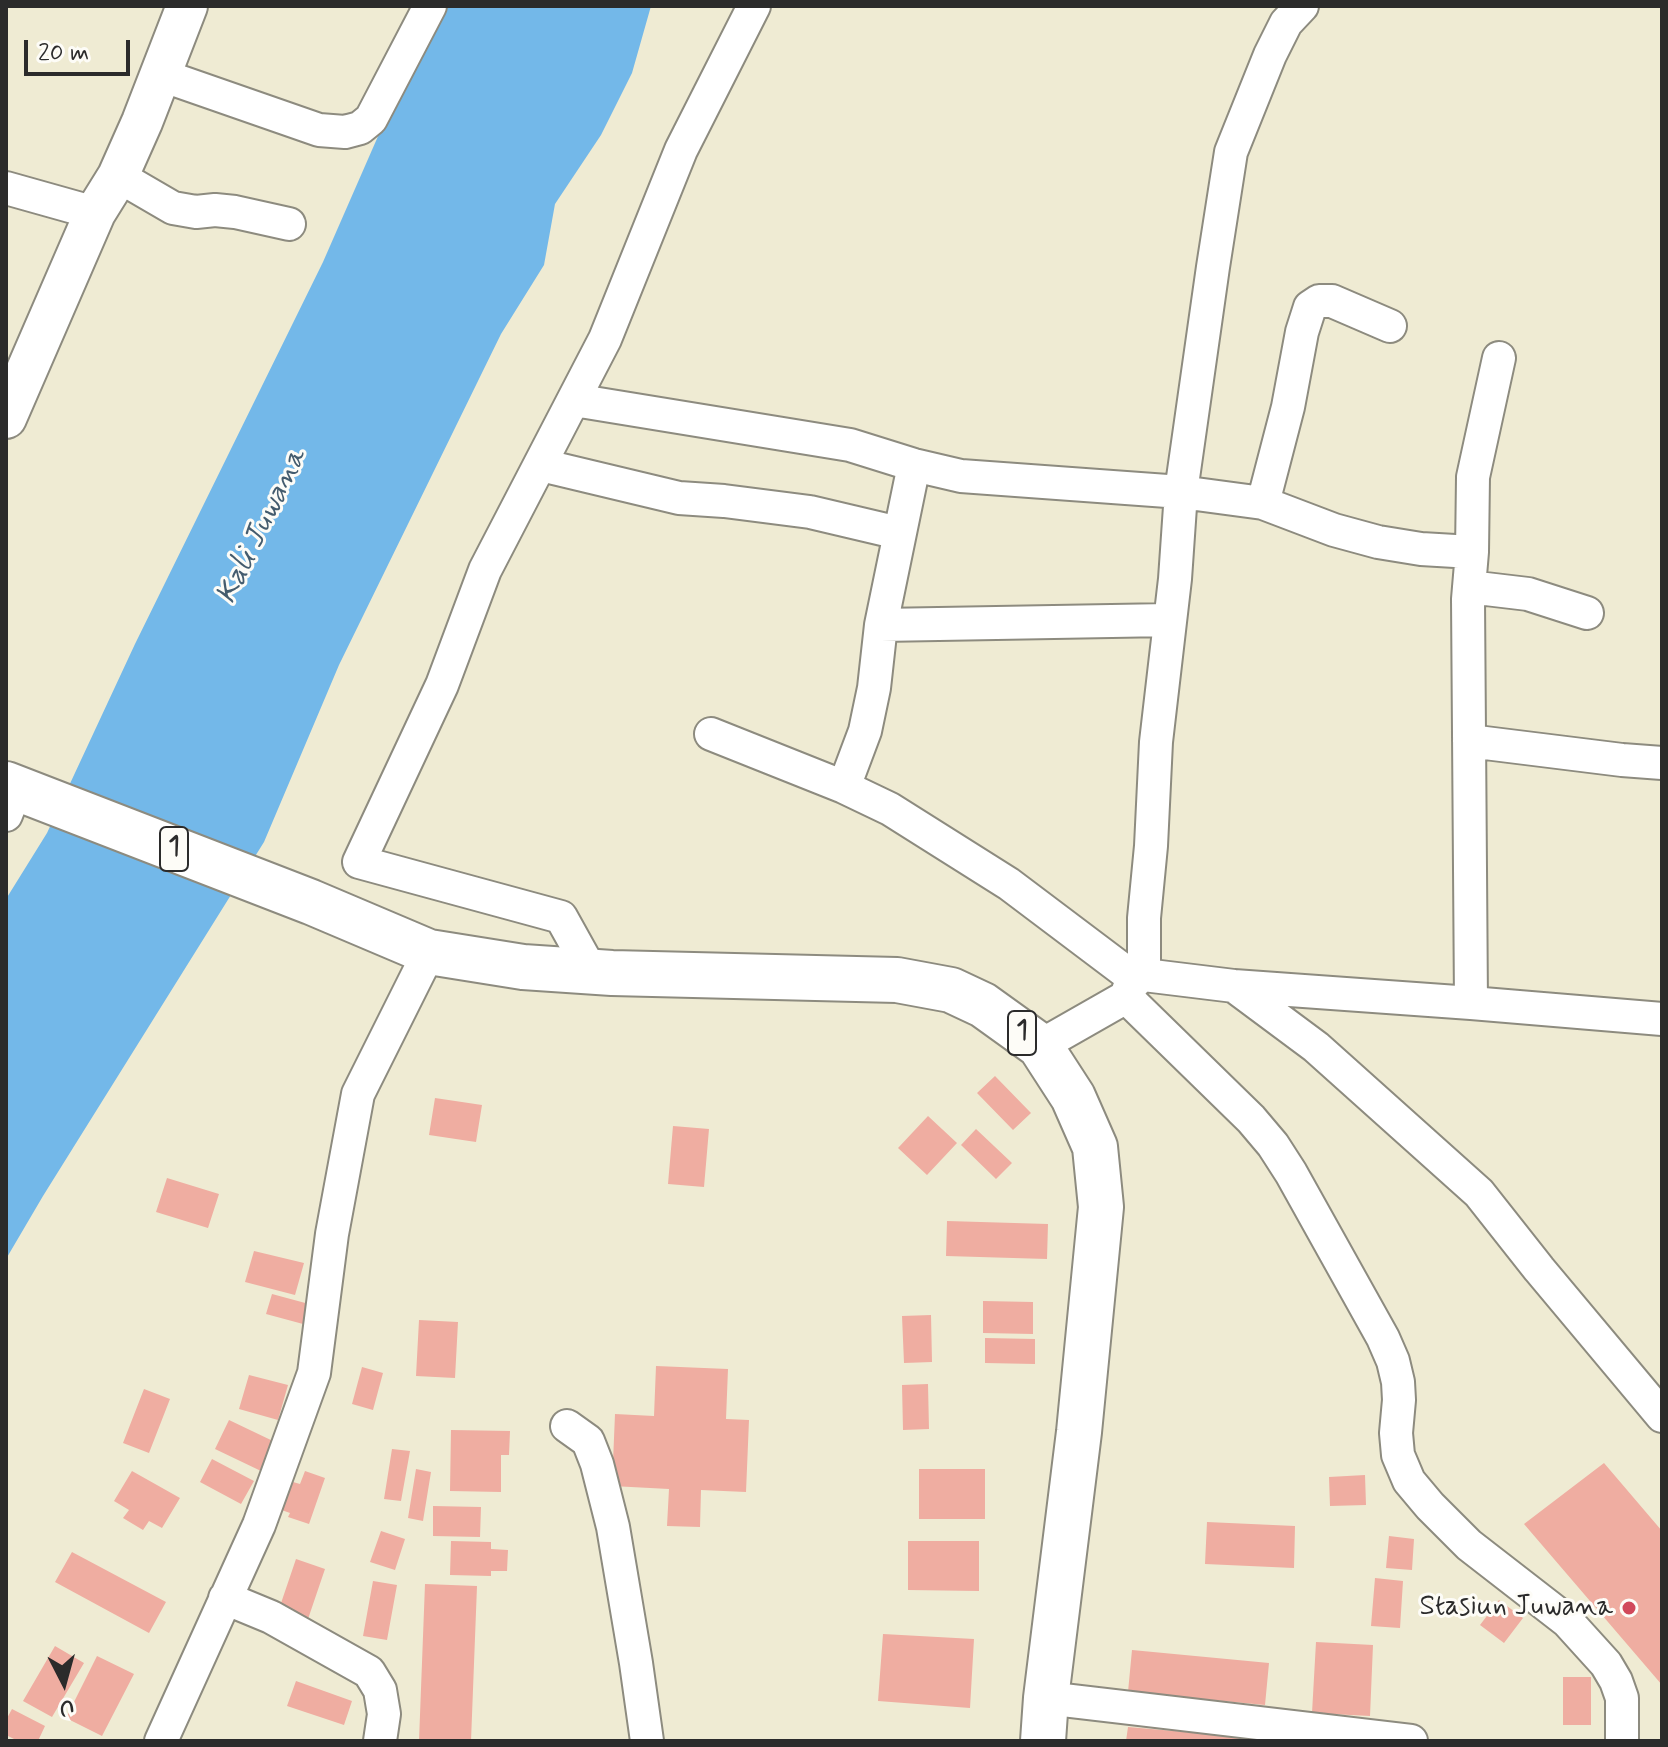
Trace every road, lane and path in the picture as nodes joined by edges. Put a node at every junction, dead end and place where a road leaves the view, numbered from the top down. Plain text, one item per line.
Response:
1 (187, 6) edge
2 (430, 6) edge
3 (754, 6) edge
4 (1302, 6) edge
5 (161, 75) junction
6 (118, 176) junction
7 (6, 188) edge
8 (95, 213) junction
9 (289, 224) dead end
10 (1390, 326) dead end
11 (1499, 358) dead end
12 (574, 400) junction
13 (6, 418) edge
14 (541, 465) junction
15 (914, 465) junction
16 (1181, 492) junction
17 (1263, 503) junction
18 (899, 533) junction
19 (1472, 552) junction
20 (1469, 587) junction
21 (1587, 613) dead end
22 (1169, 620) junction
23 (881, 625) junction
24 (711, 734) dead end
25 (1469, 741) junction
26 (1662, 763) edge
27 (844, 787) junction
28 (16, 795) edge
29 (429, 952) junction
30 (591, 971) junction
31 (1135, 984) junction
32 (1234, 986) junction
33 (1471, 1003) junction
34 (1662, 1019) edge
35 (1040, 1046) junction
36 (1662, 1416) edge
37 (567, 1426) dead end
38 (225, 1598) junction
39 (1046, 1698) junction
40 (161, 1741) edge
41 (380, 1741) edge
42 (647, 1741) edge
43 (1043, 1741) edge
44 (1411, 1741) edge
45 (1622, 1741) edge

1 - 5 street
2 - 5 street
3 - 12 street
4 - 16 street
5 - 6 street
6 - 8 street
6 - 9 street
7 - 8 street
8 - 13 street
10 - 17 street
11 - 19 street
12 - 14 street
12 - 15 street
14 - 18 street
14 - 30 street
15 - 16 street
15 - 18 street
16 - 17 street
16 - 22 street
17 - 19 street
18 - 23 street
19 - 20 street
20 - 21 street
20 - 25 street
22 - 23 street
22 - 31 street
23 - 27 street
24 - 27 street
25 - 26 street
25 - 33 street
27 - 31 street
28 - 29 highway, 1
29 - 30 highway, 1
29 - 38 street
30 - 35 highway, 1
31 - 32 street
31 - 35 street
31 - 45 street
32 - 33 street
32 - 36 street
33 - 34 street
35 - 39 highway, 1
37 - 42 street
38 - 40 street
38 - 41 street
39 - 43 highway, 1
39 - 44 street

